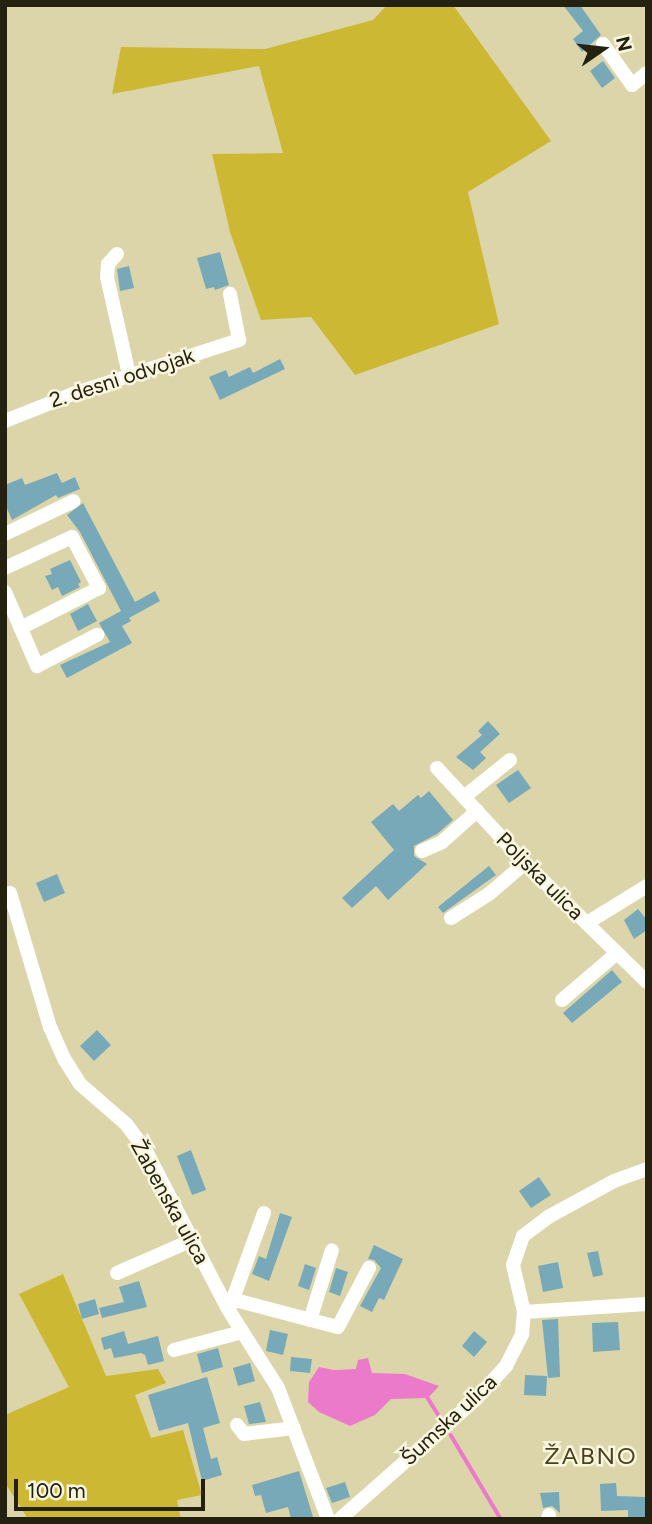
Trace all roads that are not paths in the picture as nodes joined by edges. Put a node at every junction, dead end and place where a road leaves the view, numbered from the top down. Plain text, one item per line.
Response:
1 (603, 44) dead end
2 (647, 73) edge
3 (117, 254) dead end
4 (230, 294) dead end
5 (128, 375) junction
6 (5, 421) edge
7 (74, 502) dead end
8 (5, 534) edge
9 (5, 568) edge
10 (5, 592) edge
11 (21, 628) junction
12 (97, 635) dead end
13 (510, 760) dead end
14 (437, 768) dead end
15 (464, 797) junction
16 (477, 811) junction
17 (422, 851) dead end
18 (525, 863) junction
19 (647, 887) edge
20 (10, 893) dead end
21 (451, 918) dead end
22 (587, 923) junction
23 (617, 953) junction
24 (647, 982) edge
25 (562, 1000) dead end
26 (647, 1169) edge
27 (264, 1213) dead end
28 (192, 1240) junction
29 (332, 1250) dead end
30 (369, 1268) dead end
31 (117, 1273) dead end
32 (647, 1304) edge
33 (232, 1305) junction
34 (524, 1312) junction
35 (310, 1320) junction
36 (242, 1332) junction
37 (174, 1350) dead end
38 (237, 1425) dead end
39 (294, 1428) junction
40 (328, 1519) edge
41 (341, 1519) edge

1 - 2 street
3 - 5 street
4 - 5 street, 2. desni odvojak
5 - 6 street, 2. desni odvojak
7 - 8 street
9 - 11 street
10 - 11 street
11 - 12 street
13 - 15 street
14 - 15 street, Poljska ulica
15 - 16 street, Poljska ulica
16 - 17 street
16 - 18 street, Poljska ulica
18 - 21 street
18 - 22 street, Poljska ulica
19 - 22 street
20 - 28 street, Žabenska ulica
22 - 23 street, Poljska ulica
23 - 24 street, Poljska ulica
23 - 25 street
26 - 34 street, Šumska ulica
27 - 33 street
28 - 31 street
28 - 33 street, Žabenska ulica
29 - 35 street
30 - 35 street
32 - 34 street
33 - 35 street
33 - 36 street, Žabenska ulica
34 - 41 street, Šumska ulica
36 - 37 street
36 - 39 street, Žabenska ulica
38 - 39 street
39 - 40 street, Žabenska ulica

